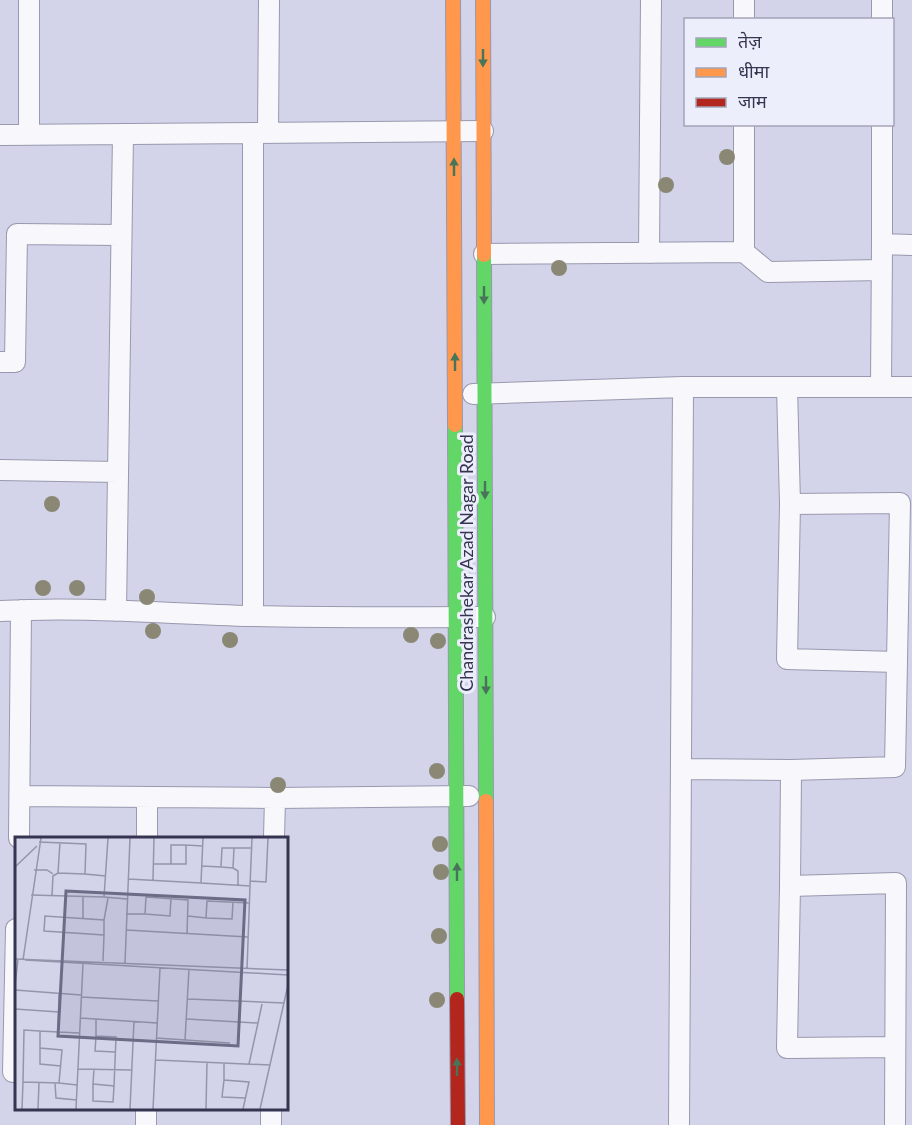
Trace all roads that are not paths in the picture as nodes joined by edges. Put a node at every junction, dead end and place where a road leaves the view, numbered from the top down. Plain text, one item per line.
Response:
1 (29, 0) edge
2 (269, 0) edge
3 (453, 0) edge
4 (483, 0) edge
5 (651, 0) edge
6 (744, 0) edge
7 (882, 0) edge
8 (744, 18) edge
9 (882, 18) edge
10 (744, 126) edge
11 (882, 126) edge
12 (483, 131) junction
13 (454, 132) junction
14 (260, 133) junction
15 (123, 134) junction
16 (0, 135) edge
17 (30, 135) junction
18 (8, 234) edge
19 (121, 234) junction
20 (882, 244) junction
21 (912, 244) edge
22 (744, 252) junction
23 (649, 253) junction
24 (484, 254) junction
25 (882, 270) junction
26 (0, 362) edge
27 (683, 387) junction
28 (787, 387) junction
29 (881, 387) junction
30 (912, 387) edge
31 (484, 393) junction
32 (455, 395) junction
33 (0, 470) edge
34 (118, 472) junction
35 (790, 504) junction
36 (21, 610) junction
37 (0, 611) edge
38 (116, 611) junction
39 (253, 616) junction
40 (456, 617) junction
41 (485, 617) junction
42 (897, 662) junction
43 (904, 768) edge
44 (681, 769) junction
45 (791, 770) junction
46 (20, 796) junction
47 (457, 796) junction
48 (147, 797) junction
49 (487, 797) junction
50 (275, 798) junction
51 (19, 837) edge
52 (147, 837) edge
53 (274, 837) edge
54 (904, 884) edge
55 (790, 886) junction
56 (15, 977) edge
57 (895, 1047) junction
58 (13, 1072) dead end
59 (458, 1125) edge
60 (487, 1125) edge
61 (679, 1125) edge
62 (895, 1125) edge

1 - 17 street
2 - 14 street
3 - 13 street, Chandrashekar Azad Nagar Road
4 -> 12 street, Chandrashekar Azad Nagar Road
5 - 23 street
6 - 8 street
7 - 9 street
10 - 22 street
11 - 20 street
12 - 13 street
12 - 24 street, Chandrashekar Azad Nagar Road
13 - 14 street
32 -> 13 street, Chandrashekar Azad Nagar Road
14 - 15 street
14 - 39 street
15 - 17 street
15 - 19 street
16 - 17 street
18 - 19 street
18 - 26 street
19 - 34 street
20 - 21 street
20 - 25 street
22 - 23 street
22 - 25 street
23 - 24 street
24 -> 31 street, Chandrashekar Azad Nagar Road
25 - 29 street
27 - 28 street
27 - 31 street
27 - 44 street
28 - 29 street
28 - 35 street
29 - 30 street
31 - 32 street
31 -> 41 street, Chandrashekar Azad Nagar Road
32 - 40 street, Chandrashekar Azad Nagar Road
33 - 34 street
34 - 38 street
35 - 42 street
35 - 42 street
36 - 37 street
36 - 38 street
36 - 46 street
38 - 39 street
39 - 40 street
40 - 41 street
40 - 47 street, Chandrashekar Azad Nagar Road
41 -> 49 street, Chandrashekar Azad Nagar Road
42 - 43 street
43 - 45 street
44 - 45 street
44 - 61 street
45 - 55 street
46 - 48 street
46 - 51 street
47 - 49 street
47 - 50 street
59 -> 47 street, Chandrashekar Azad Nagar Road
48 - 50 street
48 - 52 street
49 - 60 street, Chandrashekar Azad Nagar Road
50 - 53 street
54 - 55 street
54 - 57 street
55 - 57 street
56 - 58 street
57 - 62 street

